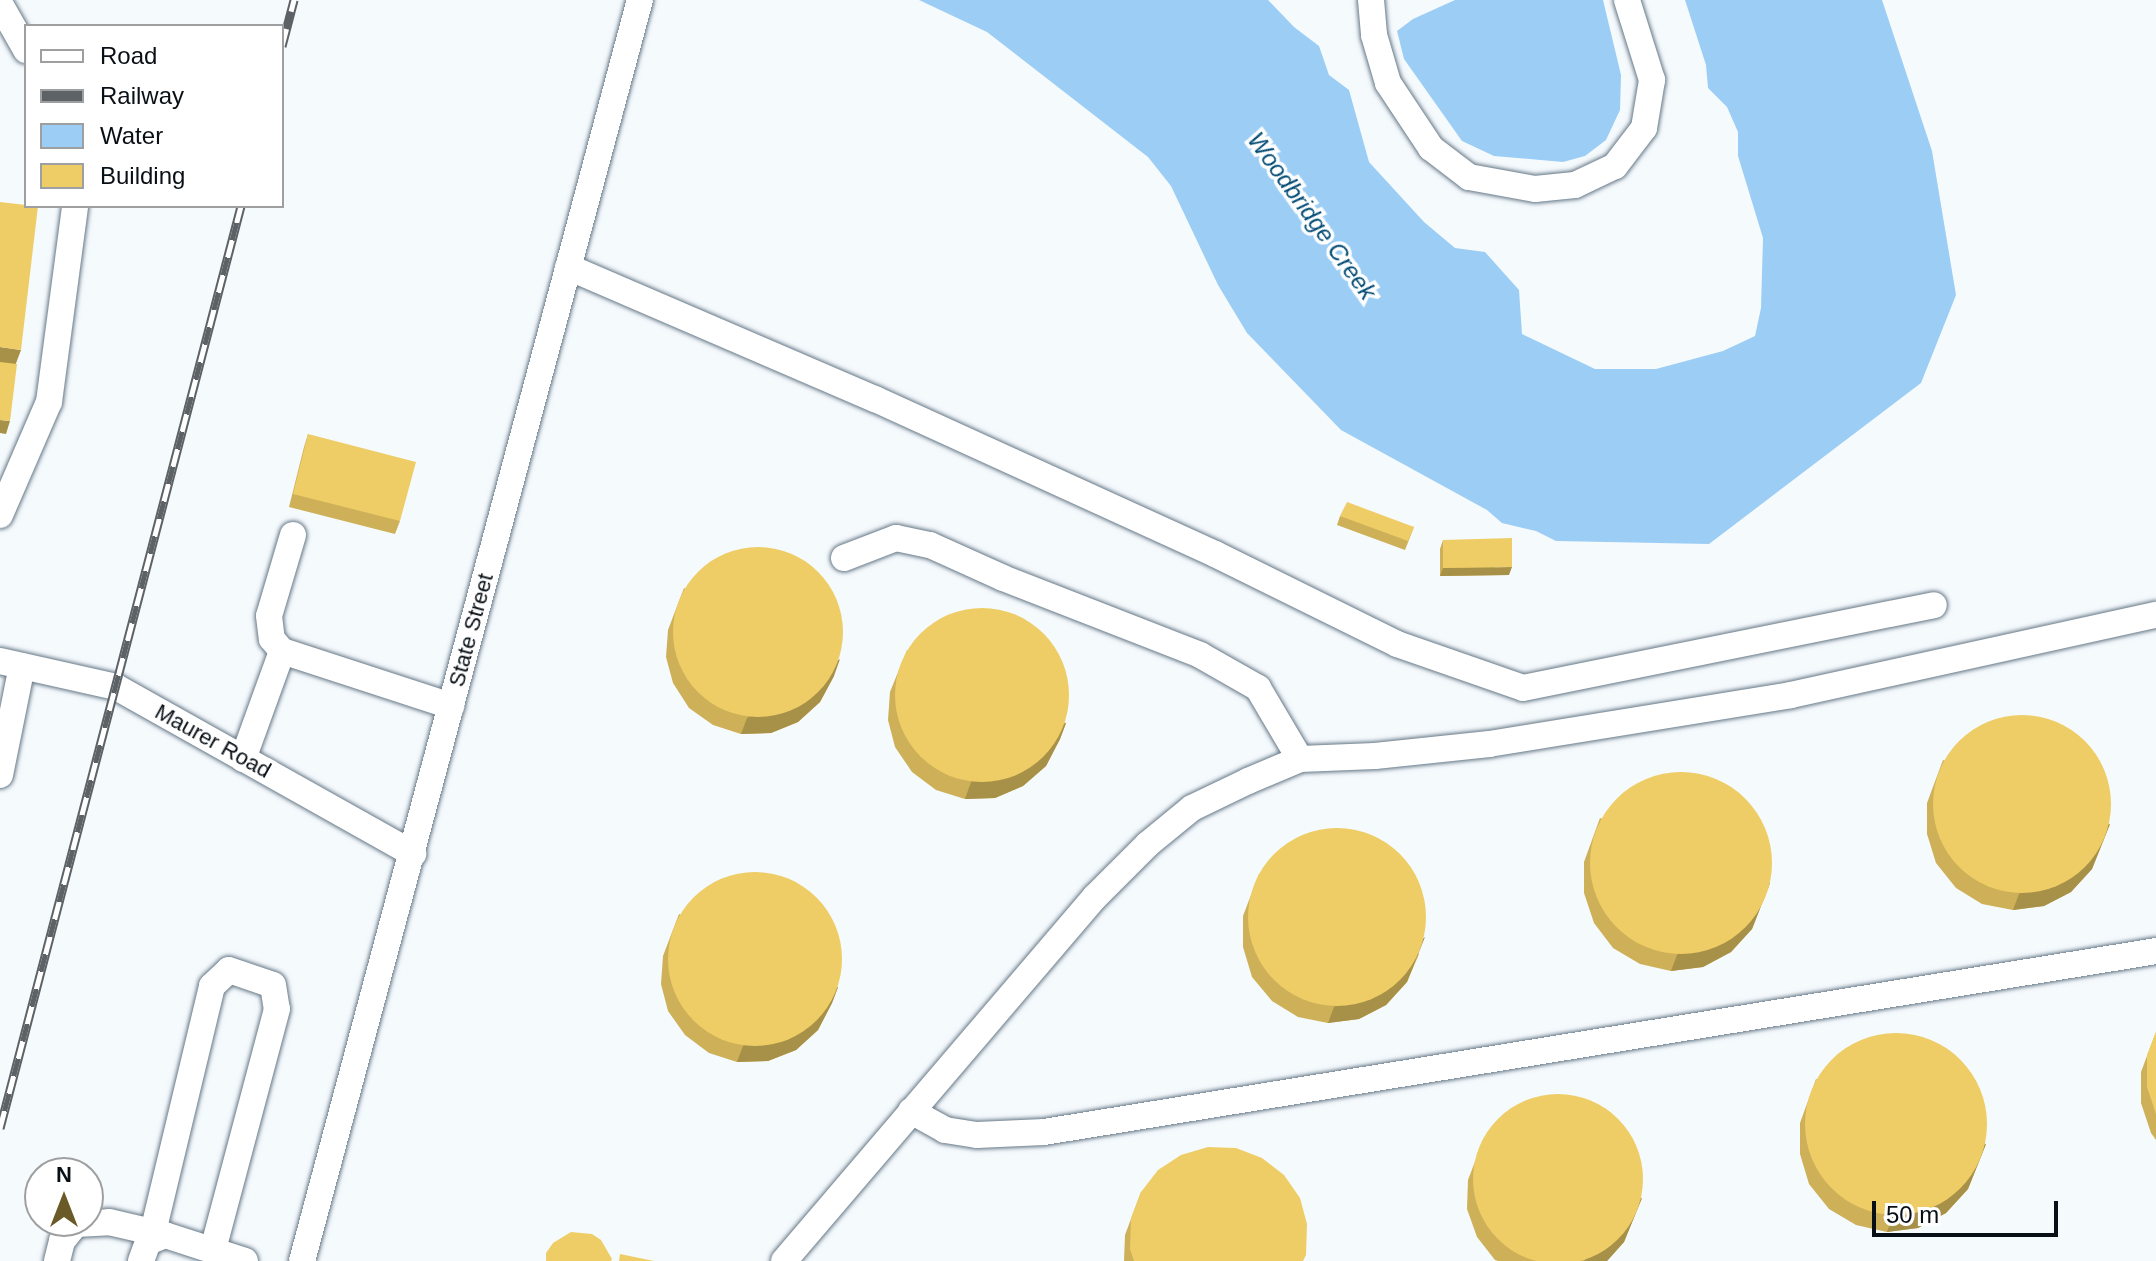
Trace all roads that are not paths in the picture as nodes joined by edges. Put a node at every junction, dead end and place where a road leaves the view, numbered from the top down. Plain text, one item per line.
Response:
1 (640, 0) edge
2 (1371, 0) edge
3 (1627, 0) edge
4 (0, 4) edge
5 (24, 46) edge
6 (75, 208) edge
7 (568, 267) junction
8 (0, 515) edge
9 (293, 535) dead end
10 (844, 558) dead end
11 (1934, 605) dead end
12 (2156, 615) edge
13 (282, 651) junction
14 (11, 664) edge
15 (451, 706) junction
16 (243, 759) junction
17 (1300, 759) junction
18 (0, 775) edge
19 (413, 854) junction
20 (2156, 951) edge
21 (911, 1111) junction
22 (159, 1234) junction
23 (229, 1257) edge
24 (57, 1261) edge
25 (141, 1261) edge
26 (302, 1261) edge
27 (784, 1261) edge

1 - 7 street, State Street
2 - 3 street
4 - 5 street
6 - 8 street
7 - 11 street
7 - 15 street, State Street
9 - 13 street
10 - 17 street
12 - 17 street
13 - 15 street
13 - 16 street
14 - 16 street, Maurer Road
14 - 18 street
15 - 19 street, State Street
16 - 19 street, Maurer Road
17 - 21 street
19 - 26 street, State Street
20 - 21 street
21 - 27 street
22 - 23 street
22 - 23 street
22 - 24 street
22 - 25 street

